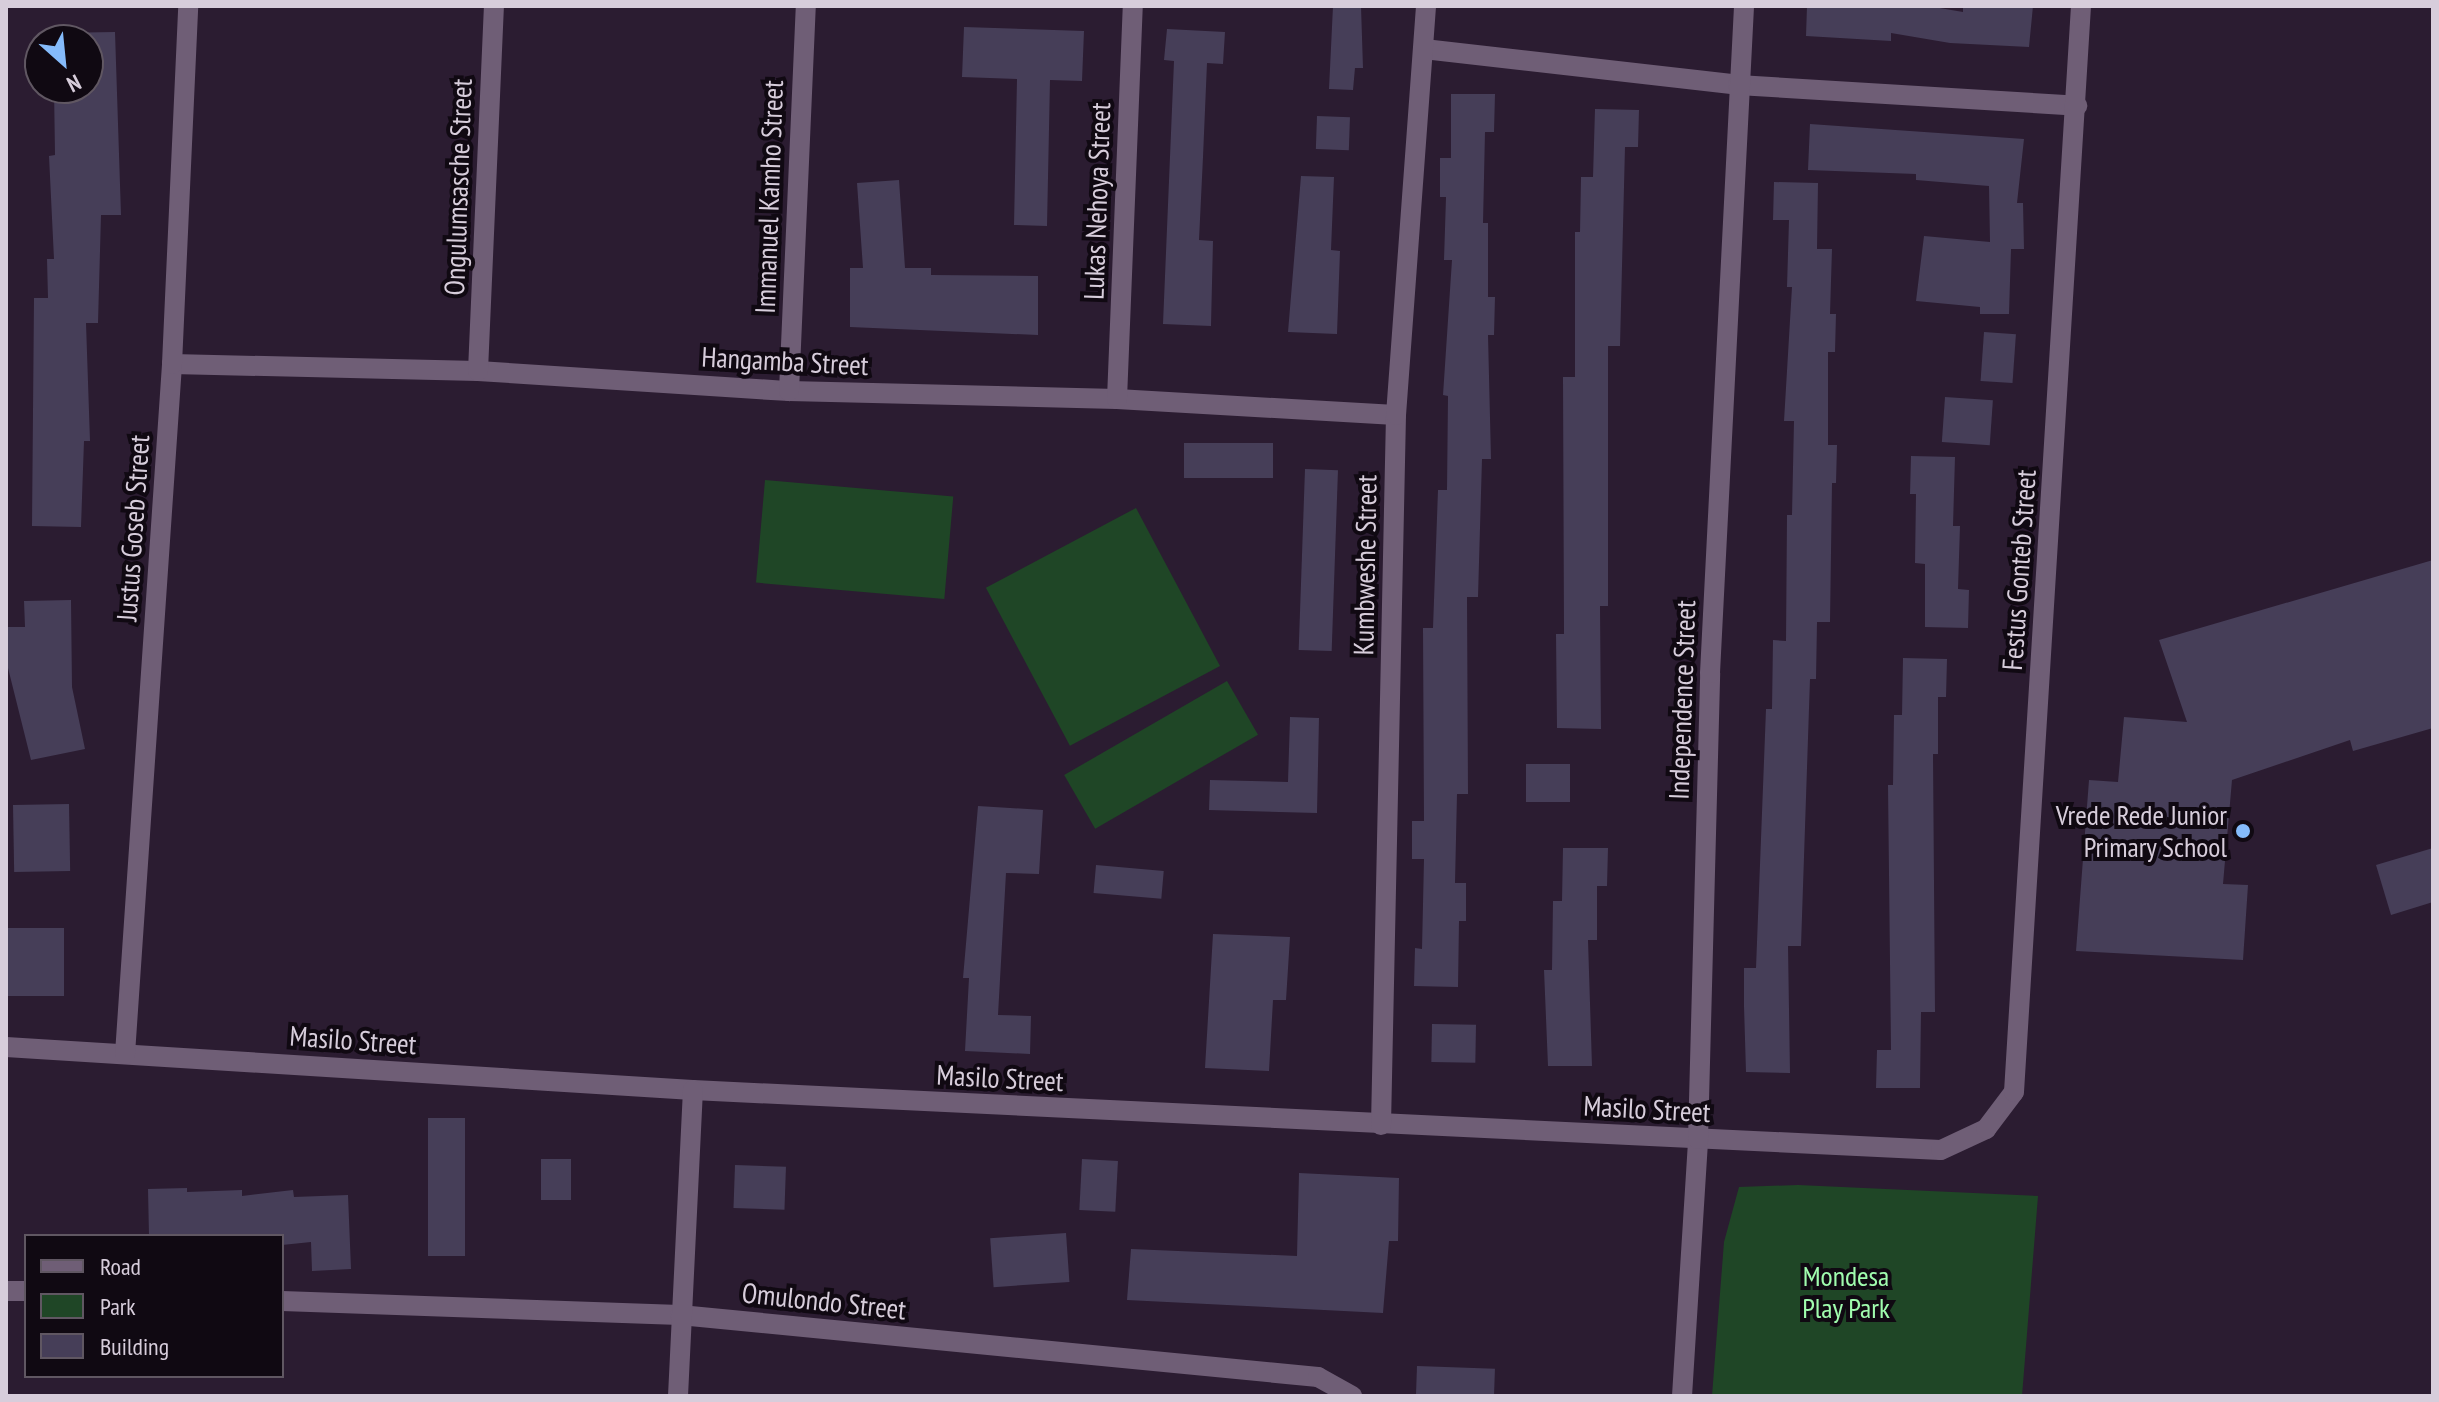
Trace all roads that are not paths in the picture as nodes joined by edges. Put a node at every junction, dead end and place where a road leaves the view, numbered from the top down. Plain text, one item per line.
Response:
1 (188, 6) edge
2 (494, 6) edge
3 (806, 6) edge
4 (1133, 6) edge
5 (1426, 6) edge
6 (1744, 6) edge
7 (2081, 6) edge
8 (1424, 49) junction
9 (1738, 85) junction
10 (2077, 106) junction
11 (172, 364) junction
12 (478, 371) junction
13 (789, 391) junction
14 (1117, 399) junction
15 (1396, 415) junction
16 (6, 1047) edge
17 (125, 1054) junction
18 (693, 1090) junction
19 (1381, 1125) junction
20 (1986, 1129) joint
21 (1698, 1139) junction
22 (284, 1301) edge
23 (680, 1315) junction
24 (678, 1396) edge
25 (1352, 1396) edge
26 (1682, 1396) edge

1 - 11 street, Justus Goseb Street
2 - 12 street, Ongulumsasche Street
3 - 13 street, Immanuel Kamho Street
4 - 14 street, Lukas Nehoya Street
5 - 8 street, Kumbweshe Street
6 - 9 street, Independence Street
7 - 10 street, Festus Gonteb Street
8 - 9 street
8 - 15 street, Kumbweshe Street
9 - 10 street
9 - 21 street, Independence Street
10 - 20 street, Festus Gonteb Street
11 - 12 street, Hangamba Street
11 - 17 street, Justus Goseb Street
12 - 13 street, Hangamba Street
13 - 14 street, Hangamba Street
14 - 15 street, Hangamba Street
15 - 19 street, Kumbweshe Street
16 - 17 street, Masilo Street
17 - 18 street, Masilo Street
18 - 19 street, Masilo Street
18 - 23 street
19 - 21 street, Masilo Street
20 - 21 street, Masilo Street
21 - 26 street, Independence Street
22 - 23 street, Omulondo Street
23 - 24 street
23 - 25 street, Omulondo Street

